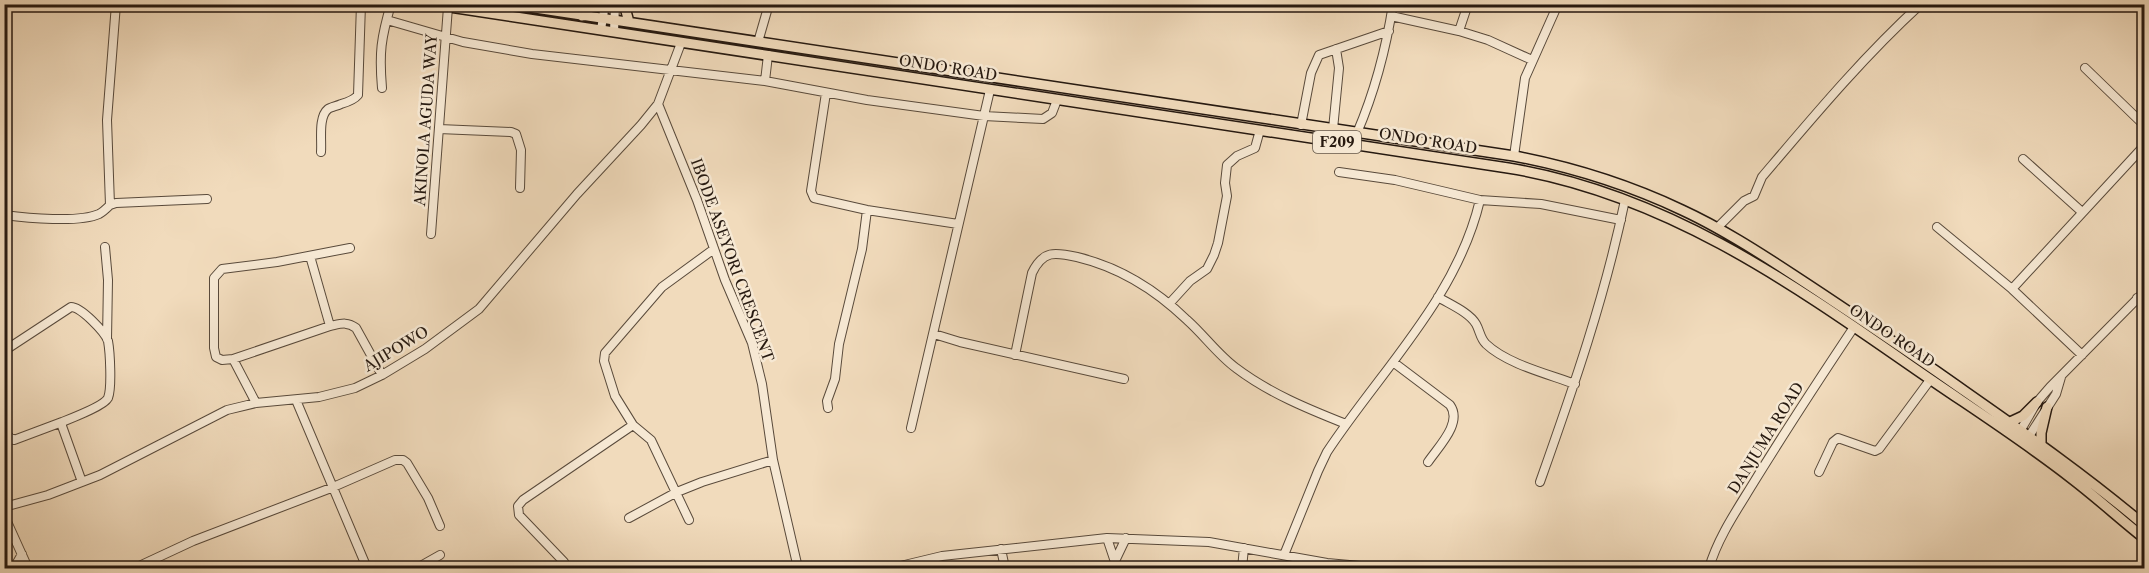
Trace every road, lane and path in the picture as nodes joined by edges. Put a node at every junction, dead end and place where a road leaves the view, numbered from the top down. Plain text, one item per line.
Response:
1 (116, 4) edge
2 (361, 4) edge
3 (391, 4) edge
4 (430, 4) edge
5 (508, 4) edge
6 (594, 4) edge
7 (605, 4) edge
8 (615, 4) edge
9 (624, 4) edge
10 (769, 4) edge
11 (1393, 4) edge
12 (1468, 4) edge
13 (1558, 4) edge
14 (1921, 4) edge
15 (448, 7) junction
16 (582, 16) junction
17 (1391, 16) junction
18 (602, 18) junction
19 (387, 20) junction
20 (614, 20) junction
21 (629, 22) junction
22 (601, 30) junction
23 (1389, 31) junction
24 (1459, 31) junction
25 (614, 32) junction
26 (444, 38) junction
27 (758, 42) junction
28 (681, 43) junction
29 (1336, 49) junction
30 (768, 55) junction
31 (1532, 60) junction
32 (2085, 68) dead end
33 (671, 70) junction
34 (765, 81) junction
35 (382, 88) dead end
36 (990, 90) junction
37 (826, 93) junction
38 (1057, 100) junction
39 (658, 104) junction
40 (1166, 104) junction
41 (984, 116) junction
42 (1164, 116) junction
43 (1301, 125) junction
44 (2145, 125) edge
45 (439, 129) junction
46 (1333, 129) junction
47 (1260, 130) junction
48 (1357, 133) junction
49 (2145, 146) edge
50 (321, 152) dead end
51 (1514, 156) junction
52 (2023, 159) dead end
53 (1339, 172) dead end
54 (520, 188) dead end
55 (207, 199) dead end
56 (1480, 200) junction
57 (1625, 200) junction
58 (110, 205) junction
59 (867, 210) junction
60 (2082, 212) junction
61 (4, 215) edge
62 (1621, 219) junction
63 (958, 224) junction
64 (1937, 227) dead end
65 (1717, 228) junction
66 (431, 234) dead end
67 (105, 247) dead end
68 (350, 248) dead end
69 (714, 249) junction
70 (310, 256) junction
71 (2012, 289) junction
72 (1818, 290) junction
73 (2145, 291) edge
74 (1438, 297) junction
75 (2137, 298) junction
76 (1812, 300) junction
77 (1169, 304) junction
78 (2145, 306) edge
79 (330, 327) junction
80 (1854, 327) junction
81 (934, 334) junction
82 (107, 339) junction
83 (4, 351) edge
84 (1015, 355) junction
85 (2082, 355) junction
86 (233, 359) junction
87 (1393, 362) junction
88 (382, 375) junction
89 (2061, 377) junction
90 (1124, 379) dead end
91 (1930, 380) junction
92 (1575, 384) junction
93 (296, 400) junction
94 (2037, 402) junction
95 (256, 403) junction
96 (2048, 406) junction
97 (828, 408) dead end
98 (62, 422) junction
99 (2008, 423) junction
100 (1346, 424) junction
101 (633, 425) junction
102 (911, 428) dead end
103 (4, 430) edge
104 (2022, 438) junction
105 (2041, 444) junction
106 (773, 460) junction
107 (1428, 462) dead end
108 (1819, 472) dead end
109 (82, 482) junction
110 (1540, 483) dead end
111 (331, 488) junction
112 (677, 492) junction
113 (4, 507) edge
114 (4, 515) edge
115 (629, 518) dead end
116 (689, 520) dead end
117 (2145, 525) edge
118 (440, 526) dead end
119 (1107, 538) junction
120 (1126, 538) junction
121 (2145, 538) edge
122 (1244, 548) junction
123 (1001, 549) junction
124 (22, 554) junction
125 (440, 555) dead end
126 (1284, 555) junction
127 (564, 562) dead end
128 (1116, 565) edge
129 (1328, 566) edge
130 (14, 568) edge
131 (28, 568) edge
132 (135, 568) edge
133 (367, 568) edge
134 (417, 568) edge
135 (798, 568) edge
136 (892, 568) edge
137 (1005, 568) edge
138 (1242, 568) edge
139 (1383, 568) edge
140 (1709, 568) edge

1 - 58 street
2 - 50 street
3 - 19 street
4 - 15 main road, ONDO ROAD / F209
5 - 16 main road, ONDO ROAD / F209
6 - 16 main road
7 - 18 street
8 - 20 street
9 - 21 main road
10 - 27 street
11 - 17 street
12 - 24 street
13 - 31 street
14 - 65 street
15 - 22 main road, ONDO ROAD / F209
15 - 26 street, AKINOLA AGUDA WAY
16 - 18 main road, ONDO ROAD / F209
17 - 23 street
17 - 24 street
18 - 20 main road, ONDO ROAD / F209
18 - 22 street
19 - 26 street
19 - 35 street
20 - 21 main road, ONDO ROAD / F209
20 - 25 street
21 - 27 main road, ONDO ROAD / F209
22 - 25 main road, ONDO ROAD / F209
23 - 29 street
23 - 48 street
24 - 31 street
25 - 28 main road, ONDO ROAD / F209
26 - 33 street
26 - 45 street, AKINOLA AGUDA WAY
27 - 40 main road, ONDO ROAD / F209
28 - 30 main road, ONDO ROAD / F209
28 - 33 street, AJIPOWO
29 - 43 street
29 - 46 street
30 - 34 street
30 - 36 main road, ONDO ROAD / F209
31 - 51 street
32 - 44 street
33 - 34 street
33 - 39 street, AJIPOWO
34 - 37 street
36 - 38 main road, ONDO ROAD / F209
36 - 41 street
37 - 41 street
37 - 59 street
38 - 41 street
38 - 42 main road, ONDO ROAD / F209
39 - 69 street, IBODE ASEYORI CRESCENT
39 - 88 street, AJIPOWO
40 - 42 main road
40 - 43 main road, ONDO ROAD / F209
41 - 63 street
42 - 47 main road, ONDO ROAD / F209
43 - 46 main road, ONDO ROAD / F209
45 - 54 street
45 - 66 street, AKINOLA AGUDA WAY
46 - 48 main road, ONDO ROAD / F209
47 - 57 main road, ONDO ROAD / F209
47 - 77 street
48 - 51 main road, ONDO ROAD / F209
49 - 60 street
51 - 65 main road, ONDO ROAD / F209
52 - 60 street
53 - 56 street
55 - 58 street
56 - 62 street
56 - 74 street
57 - 62 street
57 - 76 main road, ONDO ROAD / F209
58 - 61 street
59 - 63 street
59 - 97 street
60 - 71 street
62 - 92 street
63 - 81 street
64 - 71 street
65 - 72 main road, ONDO ROAD / F209
67 - 82 street
68 - 70 street
69 - 101 street
69 - 106 street, IBODE ASEYORI CRESCENT
70 - 79 street
70 - 86 street
71 - 85 street
72 - 76 main road
72 - 99 main road, ONDO ROAD / F209
73 - 75 street
74 - 87 street
74 - 92 street
75 - 78 street
75 - 85 street
76 - 80 main road, ONDO ROAD / F209
77 - 84 street
77 - 100 street
79 - 86 street
79 - 88 street
80 - 91 main road, ONDO ROAD / F209
80 - 140 street, DANJUMA ROAD
81 - 84 street
81 - 102 street
82 - 83 street
82 - 98 street
84 - 90 street
85 - 89 street
86 - 95 street
87 - 100 street
87 - 107 street
88 - 93 street, AJIPOWO
89 - 94 street
89 - 96 street
91 - 104 main road, ONDO ROAD / F209
91 - 108 street
92 - 110 street
93 - 95 street, AJIPOWO
93 - 111 street
94 - 99 main road
94 - 104 street
95 - 109 street, AJIPOWO
96 - 104 street
96 - 105 main road
98 - 103 street
98 - 109 street
99 - 104 main road, ONDO ROAD / F209
100 - 126 street
101 - 112 street
101 - 127 street
104 - 105 main road, ONDO ROAD / F209
104 - 121 main road, ONDO ROAD / F209
105 - 117 main road, ONDO ROAD / F209
106 - 112 street
106 - 135 street, IBODE ASEYORI CRESCENT
109 - 113 street, AJIPOWO
111 - 118 street
111 - 132 street
111 - 133 street
112 - 115 street
112 - 116 street
114 - 124 street
119 - 120 street
119 - 123 street
119 - 128 street
120 - 122 street
120 - 128 street
122 - 126 street
122 - 138 street
123 - 136 street
123 - 137 street
124 - 130 street
124 - 131 street
125 - 134 street
126 - 129 street
129 - 139 street

